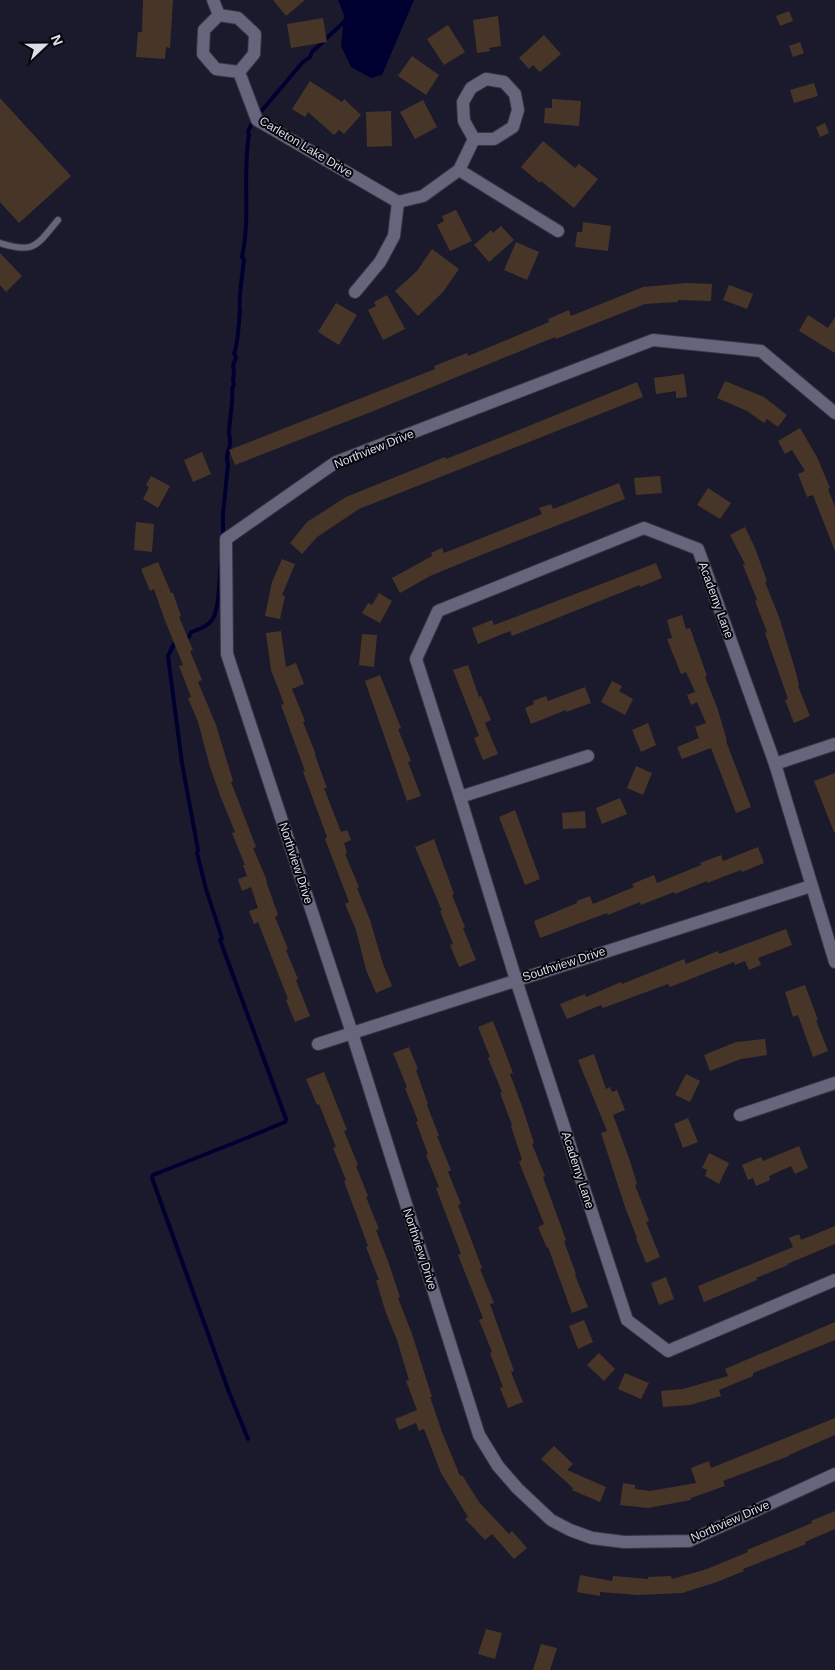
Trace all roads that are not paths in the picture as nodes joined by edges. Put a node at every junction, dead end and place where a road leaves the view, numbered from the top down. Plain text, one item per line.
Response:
1 (213, 0) edge
2 (219, 15) junction
3 (238, 72) junction
4 (474, 140) junction
5 (459, 170) junction
6 (398, 202) junction
7 (58, 220) dead end
8 (558, 231) dead end
9 (0, 243) edge
10 (355, 292) dead end
11 (835, 413) edge
12 (835, 744) edge
13 (588, 756) dead end
14 (775, 764) junction
15 (460, 797) junction
16 (811, 886) junction
17 (835, 962) edge
18 (516, 980) junction
19 (352, 1033) junction
20 (318, 1044) dead end
21 (835, 1083) edge
22 (740, 1114) dead end
23 (835, 1280) edge
24 (835, 1474) edge

1 - 2 street
2 - 3 street
2 - 3 street
3 - 6 street, Carleton Lake Drive
4 - 4 street
4 - 5 street
5 - 6 street
5 - 8 street
6 - 10 street
7 - 9 lane
11 - 19 street, Northview Drive
12 - 14 street
13 - 15 street
14 - 15 street, Academy Lane
14 - 16 street, Academy Lane
15 - 18 street, Academy Lane
16 - 17 street, Academy Lane
16 - 18 street, Southview Drive
18 - 19 street, Southview Drive
18 - 23 street, Academy Lane
19 - 20 street, Southview Drive
19 - 24 street, Northview Drive
21 - 22 street

